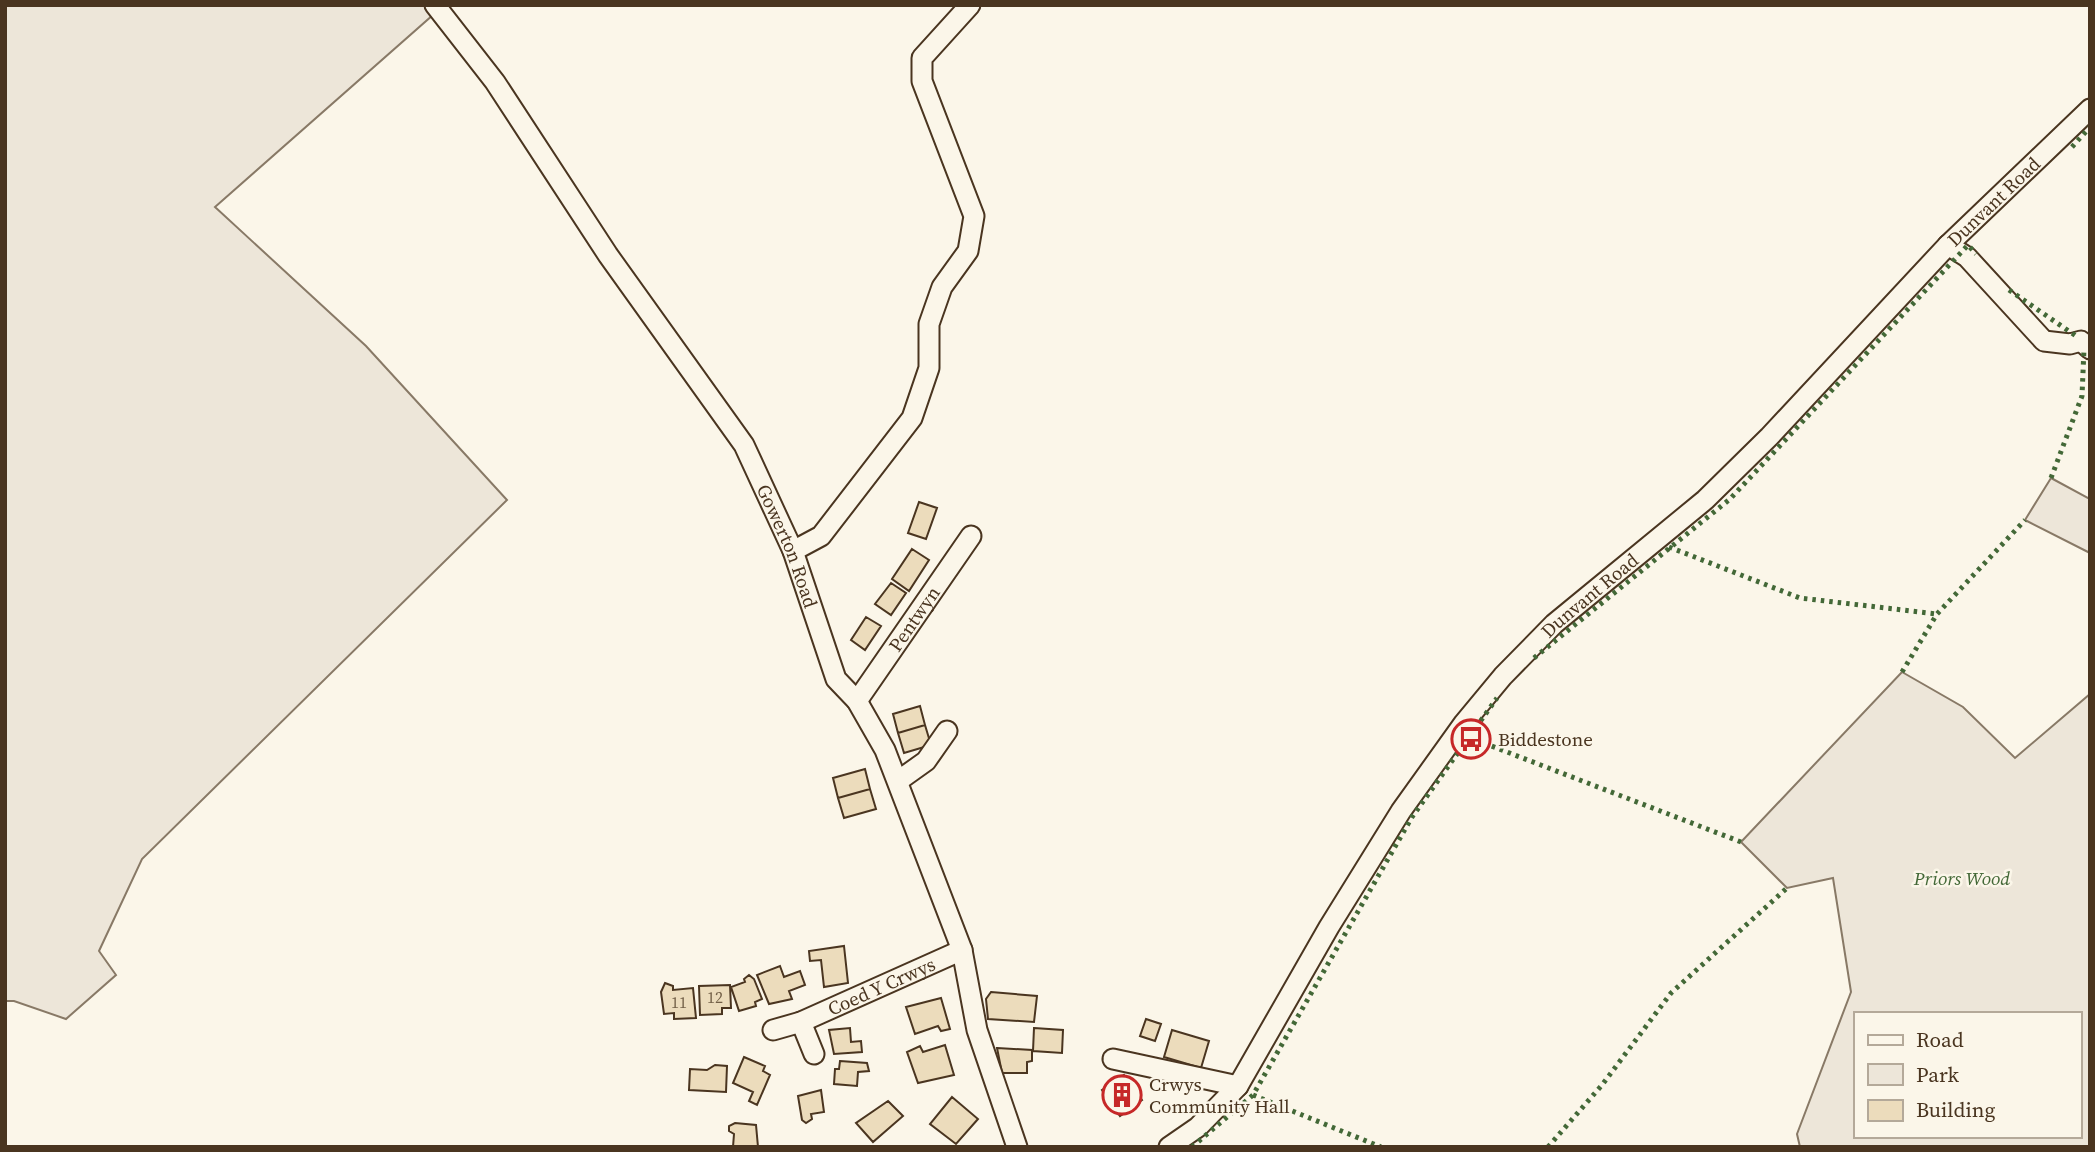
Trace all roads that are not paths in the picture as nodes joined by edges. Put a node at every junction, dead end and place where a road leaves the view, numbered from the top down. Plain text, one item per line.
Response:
1 (435, 5) edge
2 (970, 5) edge
3 (2090, 109) edge
4 (1948, 245) junction
5 (2090, 349) edge
6 (971, 536) dead end
7 (793, 551) junction
8 (857, 701) junction
9 (947, 731) dead end
10 (898, 781) junction
11 (962, 950) junction
12 (801, 1022) junction
13 (773, 1030) dead end
14 (814, 1054) dead end
15 (1113, 1059) dead end
16 (1238, 1086) junction
17 (1017, 1147) edge
18 (1169, 1147) edge

1 - 7 street, Gowerton Road
2 - 7 street
3 - 4 street, Dunvant Road
4 - 5 street
4 - 16 street, Dunvant Road
6 - 8 street, Pentwyn
7 - 8 street, Gowerton Road
8 - 10 street, Gowerton Road
9 - 10 street
10 - 11 street, Gowerton Road
11 - 12 street, Coed Y Crwys
11 - 17 street, Gowerton Road
12 - 13 street, Coed Y Crwys
12 - 14 street
15 - 16 street
16 - 18 street, Dunvant Road

